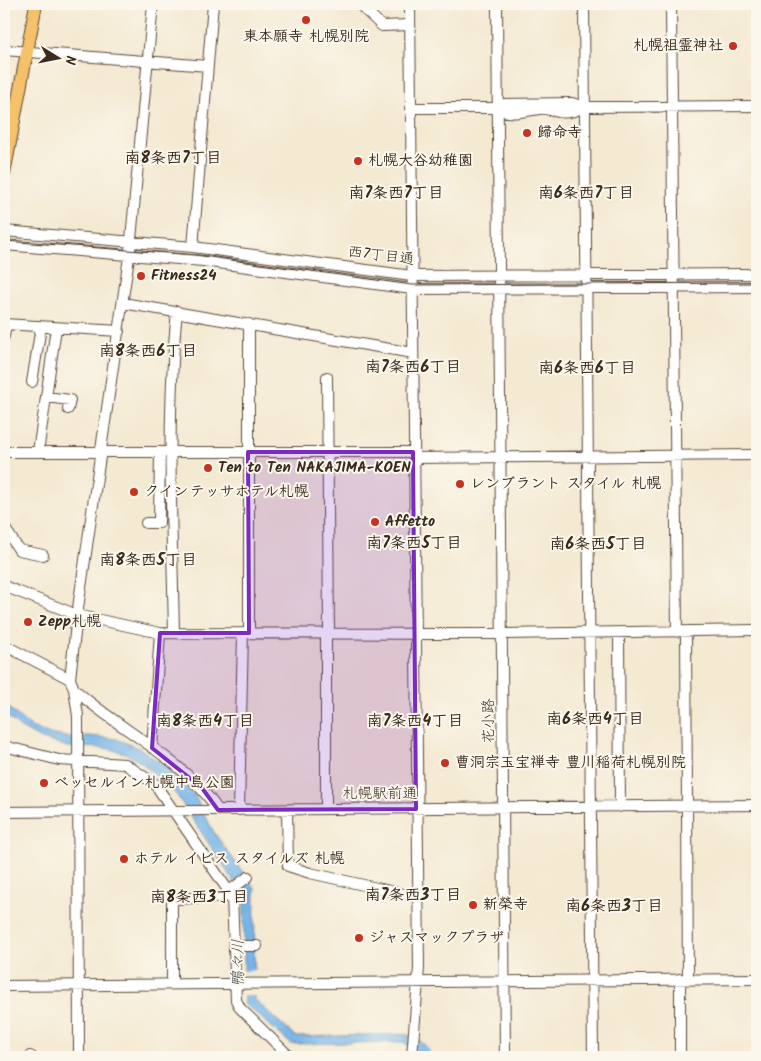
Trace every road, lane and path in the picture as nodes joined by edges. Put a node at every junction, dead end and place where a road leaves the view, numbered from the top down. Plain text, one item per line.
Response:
1 (36, 4) edge
2 (153, 4) edge
3 (213, 4) edge
4 (410, 4) edge
5 (497, 4) edge
6 (584, 4) edge
7 (671, 4) edge
8 (364, 9) dead end
9 (410, 25) junction
10 (4, 50) edge
11 (27, 52) junction
12 (148, 62) junction
13 (208, 66) junction
14 (672, 106) junction
15 (757, 106) edge
16 (585, 107) junction
17 (410, 108) junction
18 (498, 108) junction
19 (4, 174) edge
20 (4, 231) edge
21 (131, 242) junction
22 (4, 245) edge
23 (193, 247) junction
24 (130, 254) junction
25 (757, 274) edge
26 (587, 275) junction
27 (674, 275) junction
28 (412, 276) junction
29 (499, 276) junction
30 (757, 287) edge
31 (674, 288) junction
32 (412, 289) junction
33 (499, 289) junction
34 (587, 289) junction
35 (123, 303) junction
36 (177, 311) junction
37 (5, 324) edge
38 (248, 324) junction
39 (41, 327) junction
40 (56, 328) junction
41 (119, 331) junction
42 (4, 336) edge
43 (413, 353) junction
44 (327, 376) dead end
45 (32, 382) dead end
46 (46, 397) junction
47 (70, 401) dead end
48 (4, 452) edge
49 (38, 452) junction
50 (101, 452) junction
51 (165, 452) junction
52 (248, 452) junction
53 (327, 452) junction
54 (414, 455) junction
55 (757, 455) edge
56 (588, 456) junction
57 (676, 456) junction
58 (501, 457) junction
59 (146, 523) dead end
60 (4, 527) edge
61 (43, 555) dead end
62 (4, 586) edge
63 (77, 615) junction
64 (757, 630) edge
65 (619, 632) junction
66 (682, 632) junction
67 (174, 633) junction
68 (246, 633) junction
69 (590, 633) junction
70 (160, 634) junction
71 (328, 634) junction
72 (415, 634) junction
73 (503, 634) junction
74 (4, 645) edge
75 (72, 684) junction
76 (4, 746) edge
77 (152, 748) junction
78 (78, 760) junction
79 (757, 805) edge
80 (686, 806) junction
81 (592, 807) junction
82 (620, 807) junction
83 (416, 808) junction
84 (504, 808) junction
85 (326, 809) junction
86 (218, 810) junction
87 (239, 810) junction
88 (287, 810) junction
89 (78, 811) junction
90 (173, 811) junction
91 (4, 812) edge
92 (248, 877) dead end
93 (232, 891) junction
94 (417, 897) junction
95 (238, 946) junction
96 (257, 946) dead end
97 (684, 979) junction
98 (757, 979) edge
99 (592, 980) junction
100 (504, 981) junction
101 (418, 982) junction
102 (239, 983) junction
103 (172, 984) junction
104 (79, 985) junction
105 (4, 986) edge
106 (412, 1053) edge
107 (79, 1057) edge
108 (290, 1057) edge
109 (505, 1057) edge
110 (593, 1057) edge
111 (680, 1057) edge

1 - 11 main road
2 - 12 street
3 - 13 street
4 - 9 street
5 - 18 street, 花小路
6 - 16 street
7 - 14 street
8 - 9 street
9 - 17 street
10 - 11 street
11 - 12 street
11 - 19 main road
12 - 13 street
12 - 21 street
13 - 23 street
14 - 15 street
14 - 16 street
14 - 27 street
16 - 18 street
16 - 26 street
17 - 18 street
17 - 28 street
18 - 29 street, 花小路
20 - 21 street, 西7丁目通
21 - 23 street, 西7丁目通
21 - 24 street
22 - 24 street, 西7丁目通
23 - 28 street, 西7丁目通
24 - 32 street, 西7丁目通
24 - 35 street
25 - 27 street, 西7丁目通
26 - 27 street, 西7丁目通
26 - 29 street, 西7丁目通
26 - 34 street
27 - 31 street
28 - 29 street, 西7丁目通
28 - 32 street
29 - 33 street, 花小路
30 - 31 street, 西7丁目通
31 - 34 street, 西7丁目通
31 - 57 street
32 - 33 street, 西7丁目通
32 - 43 street
33 - 34 street, 西7丁目通
33 - 58 street, 花小路
34 - 56 street
35 - 36 street
35 - 41 street
36 - 38 street
36 - 51 street
37 - 39 street
37 - 42 street
38 - 43 street
38 - 52 street
39 - 40 street
39 - 45 street
40 - 41 street
40 - 46 street
41 - 50 street
43 - 54 street
44 - 53 street
46 - 47 street
46 - 49 street
48 - 49 street
49 - 50 street
50 - 51 street
50 - 63 street
51 - 52 street
51 - 59 street
51 - 67 street
52 - 53 street
52 - 68 street
53 - 54 street
53 - 71 street
54 - 58 street
54 - 72 street
55 - 57 street
56 - 57 street
56 - 58 street
56 - 69 street
57 - 66 street
58 - 73 street, 花小路
60 - 61 street
62 - 63 street
63 - 70 street
63 - 75 street
64 - 66 street
65 - 66 street
65 - 69 street
65 - 82 street
66 - 80 street
67 - 68 street
67 - 70 street
68 - 71 street
68 - 87 street
69 - 73 street
69 - 81 street
70 - 77 street
71 - 72 street
71 - 85 street
72 - 73 street
72 - 83 street
73 - 84 street, 花小路
74 - 75 street
75 - 77 street
75 - 78 street
76 - 78 street
77 - 86 street
78 - 89 street
78 - 90 street
79 - 80 street, 札幌駅前通
80 - 82 street, 札幌駅前通
80 - 97 street
81 - 82 street, 札幌駅前通
81 - 84 street, 札幌駅前通
81 - 99 street
83 - 84 street, 札幌駅前通
83 - 85 street, 札幌駅前通
83 - 94 street
84 - 100 street, 花小路
85 - 88 street, 札幌駅前通
86 - 87 street, 札幌駅前通
86 - 90 street, 札幌駅前通
87 - 88 street, 札幌駅前通
88 - 94 street
89 - 90 street, 札幌駅前通
89 - 91 street, 札幌駅前通
89 - 104 street
90 - 93 street
92 - 93 street
93 - 95 street
93 - 103 street
94 - 101 street
95 - 96 street
95 - 102 street
97 - 98 street
97 - 99 street
97 - 111 street
99 - 100 street
99 - 110 street
100 - 101 street
100 - 109 street, 花小路
101 - 102 street
101 - 106 street
102 - 103 street
102 - 108 street
103 - 104 street
104 - 105 street
104 - 107 street

